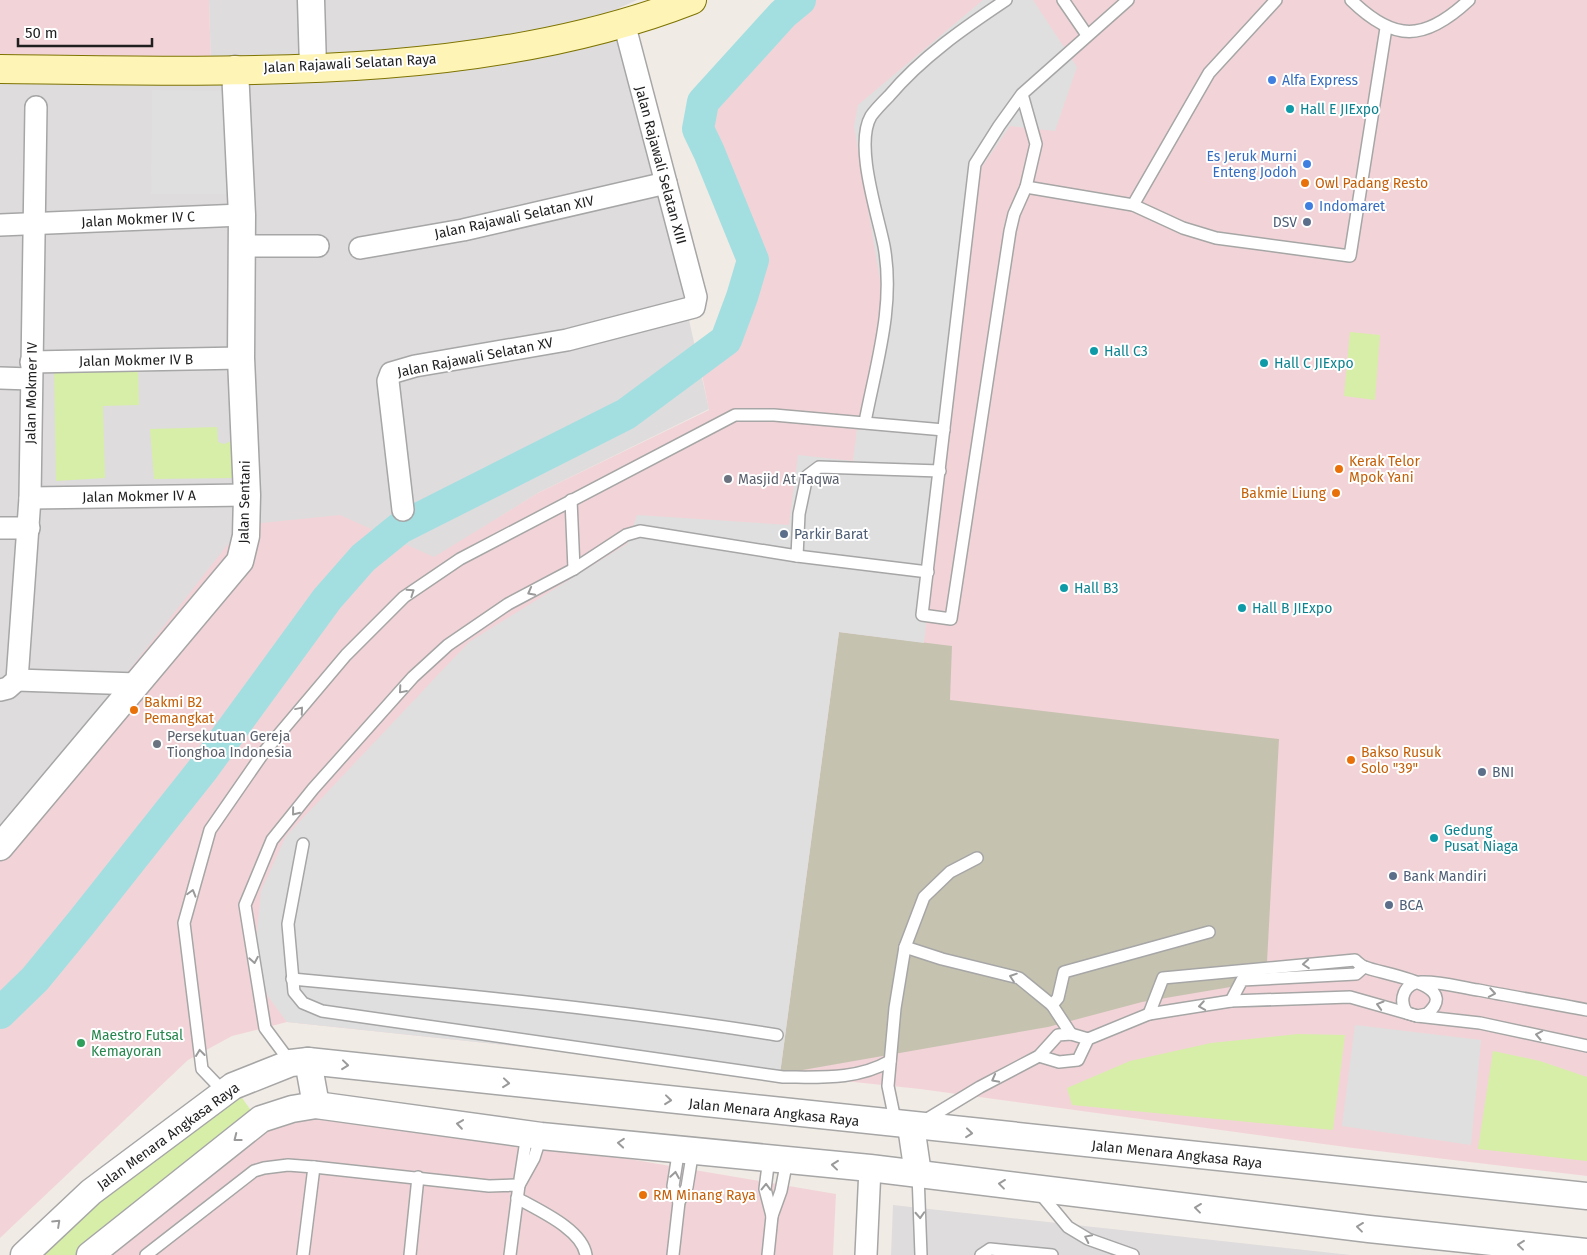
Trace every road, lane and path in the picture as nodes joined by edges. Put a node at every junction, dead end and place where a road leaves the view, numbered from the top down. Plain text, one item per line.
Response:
1 (311, 0) edge
2 (692, 0) edge
3 (1006, 0) edge
4 (1063, 0) edge
5 (1128, 0) edge
6 (1276, 0) edge
7 (1351, 0) edge
8 (1469, 0) edge
9 (624, 23) junction
10 (1386, 28) junction
11 (1086, 35) junction
12 (313, 67) junction
13 (0, 69) edge
14 (235, 69) junction
15 (1022, 94) junction
16 (36, 107) dead end
17 (666, 183) junction
18 (1026, 188) junction
19 (1133, 205) junction
20 (242, 215) junction
21 (0, 225) edge
22 (35, 225) junction
23 (242, 246) junction
24 (318, 246) dead end
25 (360, 248) dead end
26 (694, 307) joint
27 (241, 358) junction
28 (31, 370) junction
29 (0, 378) edge
30 (865, 422) junction
31 (944, 430) junction
32 (940, 471) junction
33 (247, 495) junction
34 (30, 498) junction
35 (571, 500) junction
36 (403, 510) dead end
37 (0, 528) edge
38 (29, 528) junction
39 (797, 556) junction
40 (574, 569) junction
41 (928, 572) junction
42 (137, 684) junction
43 (8, 685) edge
44 (303, 844) dead end
45 (0, 847) edge
46 (977, 858) dead end
47 (1208, 932) dead end
48 (905, 947) junction
49 (1364, 967) junction
50 (292, 979) junction
51 (1419, 982) junction
52 (1231, 1001) junction
53 (1052, 1006) junction
54 (1587, 1010) edge
55 (1150, 1014) junction
56 (1417, 1016) junction
57 (1071, 1034) junction
58 (776, 1035) dead end
59 (1088, 1039) junction
60 (1587, 1046) edge
61 (1038, 1056) junction
62 (890, 1061) junction
63 (299, 1062) junction
64 (247, 1080) junction
65 (225, 1092) junction
66 (316, 1105) junction
67 (272, 1116) junction
68 (901, 1125) junction
69 (534, 1135) junction
70 (686, 1148) junction
71 (778, 1159) junction
72 (314, 1167) junction
73 (870, 1168) junction
74 (918, 1174) junction
75 (418, 1177) junction
76 (519, 1185) junction
77 (1035, 1188) junction
78 (1587, 1196) edge
79 (517, 1198) junction
80 (772, 1216) junction
81 (1587, 1252) edge
82 (95, 1254) edge
83 (24, 1255) edge
84 (146, 1255) edge
85 (303, 1255) edge
86 (410, 1255) edge
87 (510, 1255) edge
88 (586, 1255) edge
89 (673, 1255) edge
90 (768, 1255) edge
91 (866, 1255) edge
92 (922, 1255) edge
93 (981, 1255) edge
94 (1052, 1255) edge
95 (1133, 1255) edge

1 - 12 street
2 - 9 main road, Jalan Rajawali Selatan Raya
3 - 30 lane
4 - 11 lane
5 - 11 lane
6 - 19 lane
7 - 10 lane
8 - 10 lane
9 - 12 main road, Jalan Rajawali Selatan Raya
9 - 17 street, Jalan Rajawali Selatan XIII
10 - 19 lane
11 - 15 lane
12 - 14 main road, Jalan Rajawali Selatan Raya
13 - 14 main road, Jalan Rajawali Selatan Raya
14 - 20 street, Jalan Sentani
15 - 18 lane
15 - 31 lane
16 - 22 street, Jalan Mokmer IV
17 - 25 street, Jalan Rajawali Selatan XIV
17 - 26 street, Jalan Rajawali Selatan XIII
18 - 19 lane
18 - 41 lane
20 - 22 street, Jalan Mokmer IV C
20 - 23 street, Jalan Sentani
21 - 22 street, Jalan Mokmer IV C
22 - 28 street, Jalan Mokmer IV
23 - 24 street
23 - 27 street, Jalan Sentani
26 - 36 street, Jalan Rajawali Selatan XV
27 - 28 street, Jalan Mokmer IV B
27 - 33 street, Jalan Sentani
28 - 29 street, Jalan Mokmer IV B
28 - 34 street, Jalan Mokmer IV
30 - 31 lane
30 - 35 lane
31 - 32 lane
32 - 39 lane
32 - 41 lane
33 - 34 street, Jalan Mokmer IV A
33 - 42 street, Jalan Sentani
34 - 38 street, Jalan Mokmer IV
35 - 40 lane
65 -> 35 lane
37 - 38 street
38 - 43 street, Jalan Mokmer IV
39 - 40 lane
39 - 41 lane
40 -> 63 lane
42 - 43 street
42 - 45 street, Jalan Sentani
44 - 50 lane
46 - 48 lane
47 - 53 lane
53 -> 48 lane
48 - 62 lane
49 - 51 lane
49 - 52 lane
49 -> 55 lane
50 - 58 lane
50 - 62 lane
51 -> 54 lane
51 - 56 lane
51 - 56 lane
52 -> 55 lane
56 -> 52 lane
53 - 57 lane
55 - 59 lane
60 -> 56 lane
57 - 59 lane
57 - 61 lane
59 - 61 lane
61 -> 68 lane
62 - 68 lane
63 - 64 street, Jalan Menara Angkasa Raya
63 - 66 street
63 -> 68 street, Jalan Menara Angkasa Raya
64 - 65 street, Jalan Menara Angkasa Raya
64 - 67 street
83 -> 65 street, Jalan Menara Angkasa Raya
66 - 67 street
69 -> 66 street
67 -> 82 street
68 - 74 street
68 -> 78 street, Jalan Menara Angkasa Raya
70 -> 69 street
69 - 76 lane
70 - 71 street
70 - 89 lane
73 -> 71 street
71 - 80 lane
80 -> 71 lane
72 - 75 lane
72 - 84 lane
72 - 85 lane
73 - 74 street
73 - 91 street
77 -> 74 street
74 -> 92 lane
75 - 76 lane
75 - 86 lane
76 - 79 lane
81 -> 77 street
95 -> 77 lane
79 - 87 lane
79 - 88 lane
80 - 90 lane
93 - 94 lane

